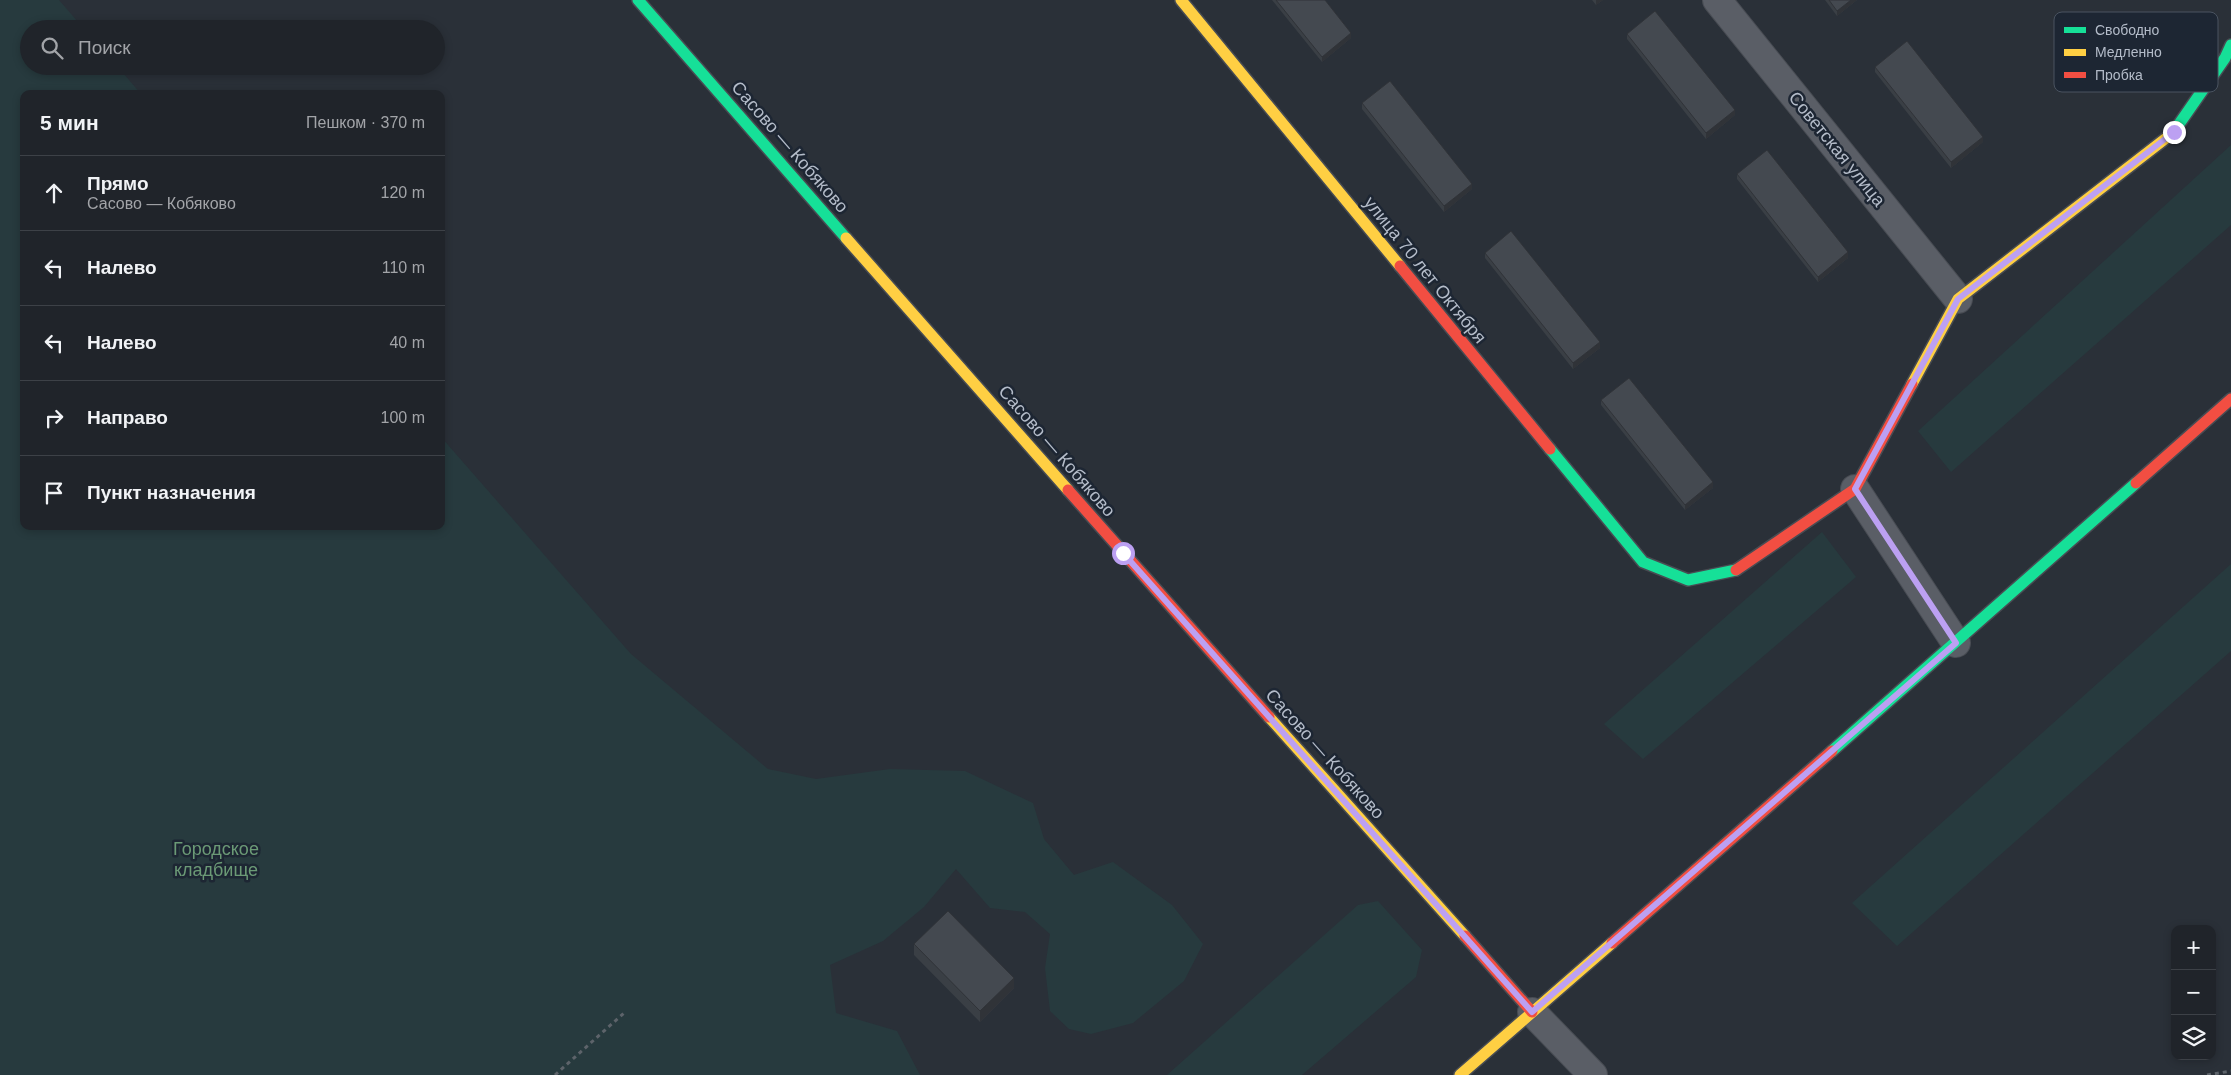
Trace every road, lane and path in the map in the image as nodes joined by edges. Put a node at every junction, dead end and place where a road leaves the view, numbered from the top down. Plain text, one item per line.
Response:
1 (638, 0) edge
2 (1181, 0) edge
3 (1717, 0) edge
4 (2231, 45) edge
5 (2218, 65) edge
6 (2200, 92) edge
7 (1958, 299) junction
8 (2231, 399) edge
9 (1855, 489) junction
10 (1956, 643) junction
11 (1532, 1012) junction
12 (624, 1013) dead end
13 (2231, 1071) edge
14 (555, 1075) edge
15 (1460, 1075) edge
16 (1593, 1075) edge
17 (2207, 1075) edge

1 - 11 street, Сасово — Кобяково
2 - 9 street, улица 70 лет Октября
3 - 7 street, Советская улица
4 - 5 street
6 - 7 street
7 - 9 street
8 - 10 street
9 - 10 street
10 - 11 street
11 - 15 street
11 - 16 street
12 - 14 path
13 - 17 path

